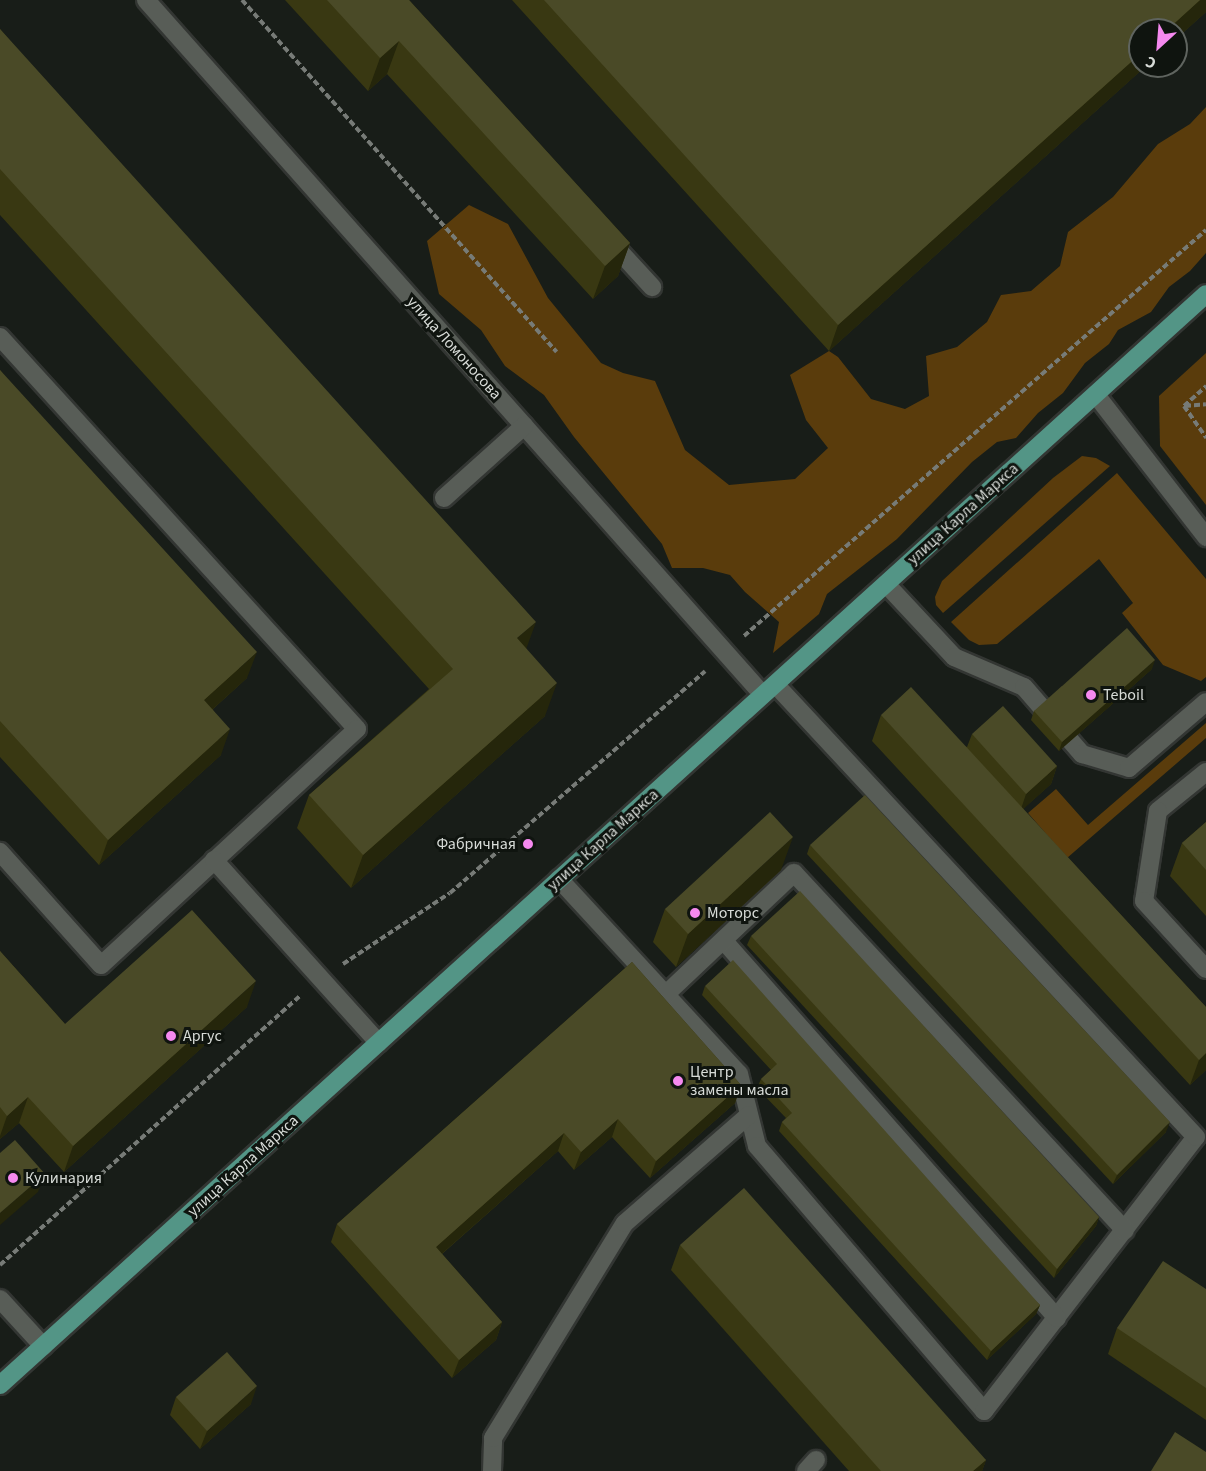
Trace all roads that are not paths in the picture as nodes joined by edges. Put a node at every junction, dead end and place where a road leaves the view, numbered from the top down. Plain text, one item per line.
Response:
1 (147, 0) edge
2 (597, 226) edge
3 (652, 287) dead end
4 (1206, 294) edge
5 (0, 337) edge
6 (1096, 395) junction
7 (524, 426) junction
8 (444, 498) dead end
9 (1206, 537) edge
10 (886, 584) junction
11 (769, 689) junction
12 (1206, 702) edge
13 (1206, 772) edge
14 (0, 852) edge
15 (214, 860) junction
16 (560, 879) junction
17 (724, 940) junction
18 (1206, 969) edge
19 (666, 994) junction
20 (378, 1043) junction
21 (749, 1115) junction
22 (1125, 1230) junction
23 (0, 1299) edge
24 (1057, 1318) junction
25 (43, 1346) junction
26 (0, 1385) edge
27 (492, 1471) edge

1 - 7 street, улица Ломоносова
2 - 3 street
4 - 6 main road, улица Карла Маркса
5 - 15 street
6 - 9 street
6 - 10 main road, улица Карла Маркса
7 - 8 street
7 - 11 street, улица Ломоносова
10 - 11 main road, улица Карла Маркса
10 - 12 street
11 - 16 main road, улица Карла Маркса
11 - 22 street, улица Ломоносова
13 - 18 street
14 - 15 street
15 - 20 street
16 - 19 street
16 - 20 main road, улица Карла Маркса
17 - 19 street
17 - 22 street
17 - 24 street
19 - 21 street
20 - 25 main road, улица Карла Маркса
21 - 24 street
21 - 27 street
22 - 24 street
23 - 25 street
25 - 26 main road, улица Карла Маркса

